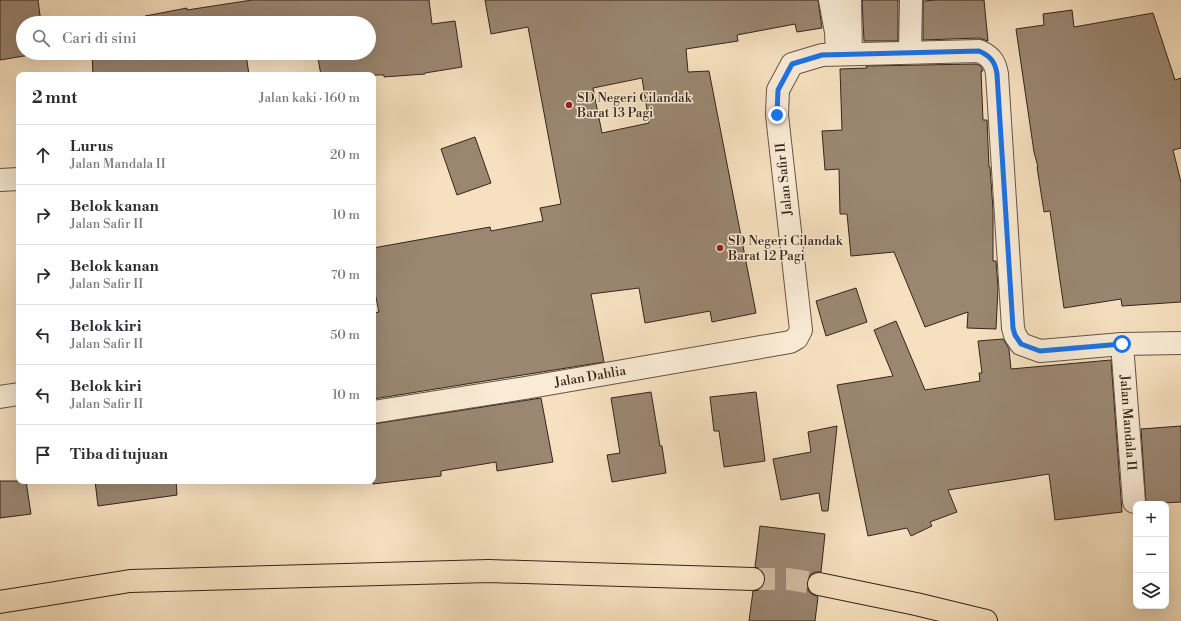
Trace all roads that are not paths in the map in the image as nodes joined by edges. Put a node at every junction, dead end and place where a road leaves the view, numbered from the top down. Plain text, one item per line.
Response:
1 (830, 0) edge
2 (850, 0) edge
3 (911, 0) edge
4 (910, 52) junction
5 (844, 53) junction
6 (16, 179) edge
7 (0, 180) edge
8 (801, 330) joint
9 (1181, 343) edge
10 (1122, 344) junction
11 (16, 394) edge
12 (0, 397) edge
13 (376, 412) edge
14 (1134, 501) edge
15 (753, 579) tunnel mouth
16 (819, 584) tunnel mouth
17 (0, 602) edge
18 (986, 621) edge

1 - 5 street
2 - 5 street
3 - 4 street
4 - 5 street, Jalan Safir II
4 - 10 street, Jalan Safir II
5 - 8 street, Jalan Safir II
6 - 7 street
8 - 13 street, Jalan Dahlia
9 - 10 street
10 - 14 street, Jalan Mandala II
11 - 12 street
15 - 17 highway
16 - 18 highway

